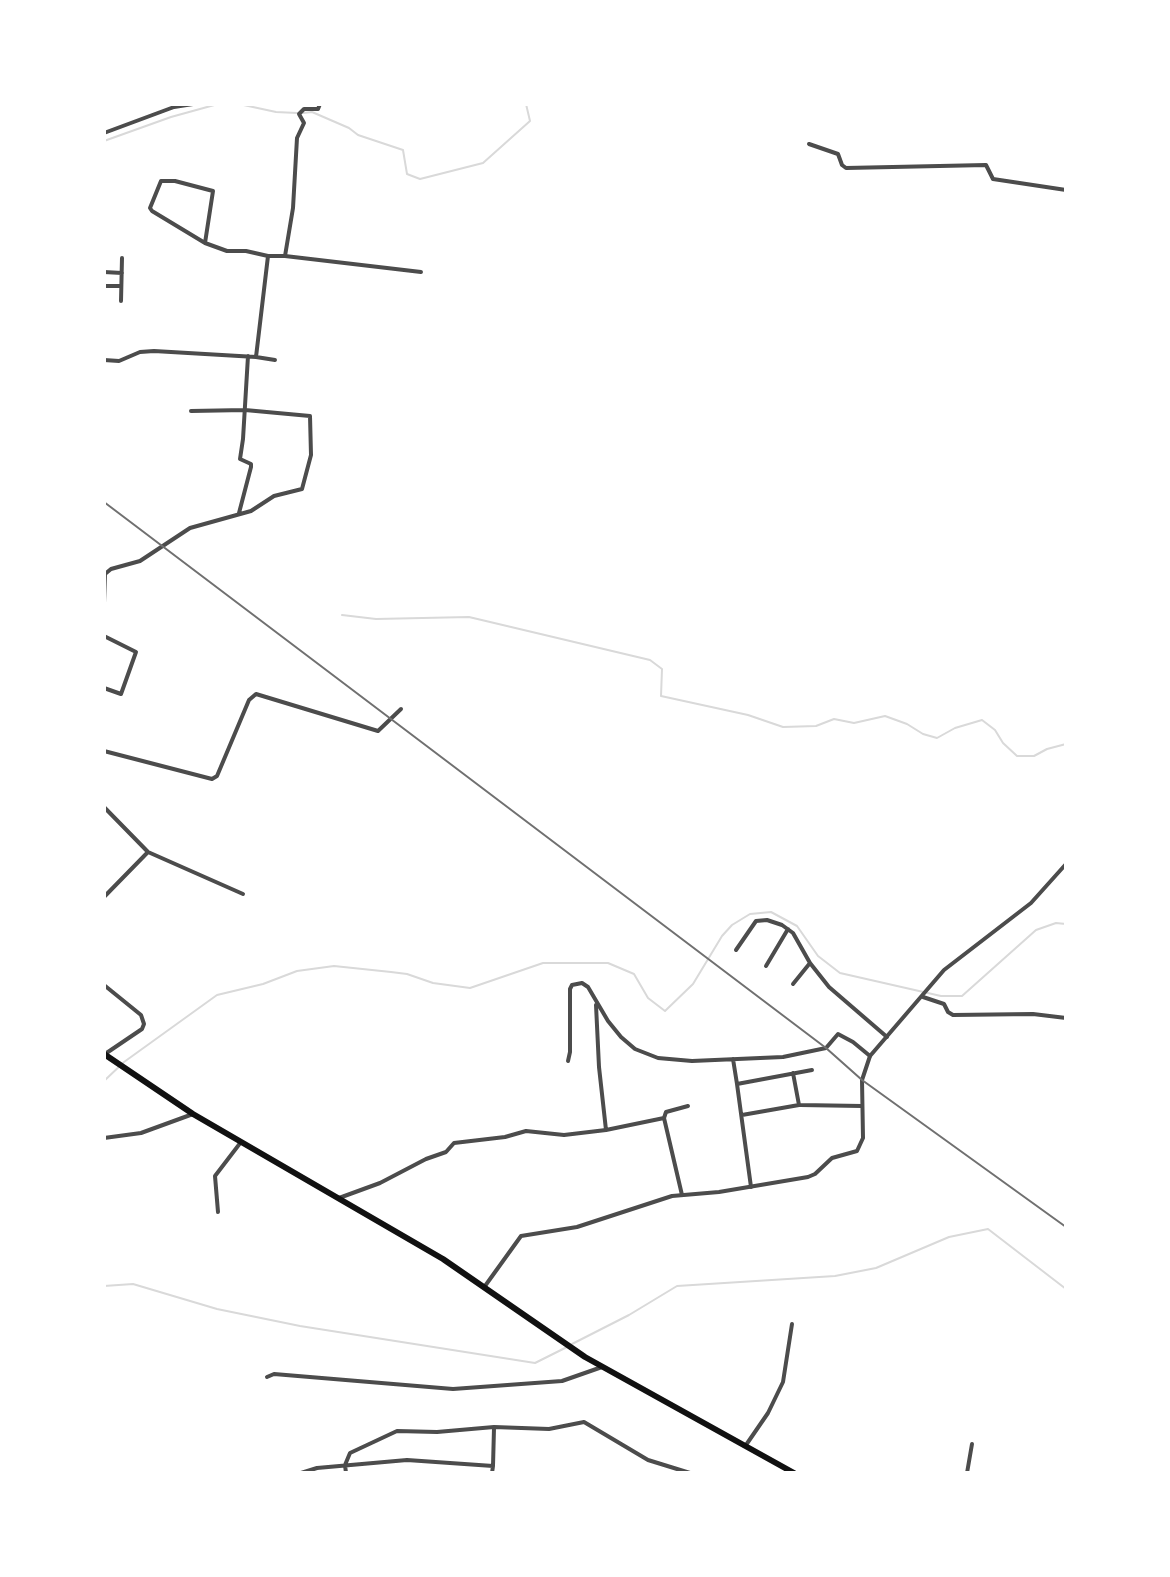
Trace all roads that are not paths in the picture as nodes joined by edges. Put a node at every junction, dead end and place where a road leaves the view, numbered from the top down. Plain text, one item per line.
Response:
1 (193, 104) edge
2 (320, 104) edge
3 (104, 133) edge
4 (809, 144) dead end
5 (1066, 190) edge
6 (205, 243) junction
7 (268, 256) junction
8 (285, 256) junction
9 (122, 258) dead end
10 (104, 272) edge
11 (421, 272) dead end
12 (122, 273) junction
13 (104, 286) edge
14 (121, 286) junction
15 (121, 301) dead end
16 (248, 356) junction
17 (256, 357) junction
18 (104, 360) edge
19 (275, 360) dead end
20 (245, 410) junction
21 (191, 411) dead end
22 (239, 513) junction
23 (104, 603) edge
24 (104, 636) edge
25 (104, 688) edge
26 (401, 709) dead end
27 (104, 751) edge
28 (104, 807) edge
29 (148, 852) junction
30 (1066, 864) edge
31 (243, 894) dead end
32 (104, 897) edge
33 (788, 929) junction
34 (736, 950) dead end
35 (810, 963) junction
36 (766, 966) dead end
37 (793, 984) dead end
38 (104, 985) edge
39 (923, 997) junction
40 (596, 1002) junction
41 (1066, 1018) edge
42 (887, 1037) junction
43 (106, 1055) edge
44 (870, 1056) junction
45 (733, 1059) junction
46 (568, 1061) dead end
47 (812, 1070) dead end
48 (793, 1073) junction
49 (737, 1084) junction
50 (799, 1105) junction
51 (688, 1106) dead end
52 (862, 1106) junction
53 (193, 1114) junction
54 (742, 1115) junction
55 (664, 1118) junction
56 (606, 1130) junction
57 (104, 1138) edge
58 (241, 1142) junction
59 (751, 1187) junction
60 (682, 1195) junction
61 (336, 1199) junction
62 (218, 1212) dead end
63 (485, 1286) junction
64 (792, 1324) dead end
65 (602, 1367) junction
66 (267, 1377) dead end
67 (494, 1427) junction
68 (972, 1444) dead end
69 (746, 1445) junction
70 (345, 1465) junction
71 (493, 1466) junction
72 (675, 1470) edge
73 (301, 1473) edge
74 (346, 1473) edge
75 (492, 1473) edge
76 (690, 1473) edge
77 (794, 1473) edge
78 (967, 1473) edge

1 - 3 street
2 - 8 street
4 - 5 street
6 - 6 street
6 - 7 street
7 - 8 street
7 - 17 street
8 - 11 street
9 - 12 street
10 - 12 street
12 - 14 street
13 - 14 street
14 - 15 street
16 - 17 street
16 - 18 street
16 - 20 street
17 - 19 street
20 - 21 street
20 - 22 street
20 - 22 street
22 - 23 street
24 - 25 street
26 - 27 street
28 - 29 street
29 - 31 street
29 - 32 street
30 - 39 street
33 - 34 street
33 - 35 street
33 - 36 street
35 - 37 street
35 - 42 street
38 - 43 street
39 - 41 street
39 - 42 street
40 - 45 street
40 - 46 street
40 - 56 street
42 - 44 street
43 - 53 highway
44 - 45 street
44 - 52 street
45 - 49 street
47 - 48 street
48 - 49 street
48 - 50 street
49 - 54 street
50 - 52 street
50 - 54 street
51 - 55 street
52 - 59 street
53 - 57 street
53 - 58 highway
54 - 59 street
55 - 56 street
55 - 60 street
56 - 61 street
58 - 61 highway
58 - 62 street
59 - 60 street
60 - 63 street
61 - 63 highway
63 - 65 highway
64 - 69 street
65 - 66 street
65 - 69 highway
67 - 70 street
67 - 71 street
67 - 72 street
68 - 78 street
69 - 77 highway
70 - 71 street
70 - 73 street
70 - 74 street
71 - 75 street
72 - 76 street

